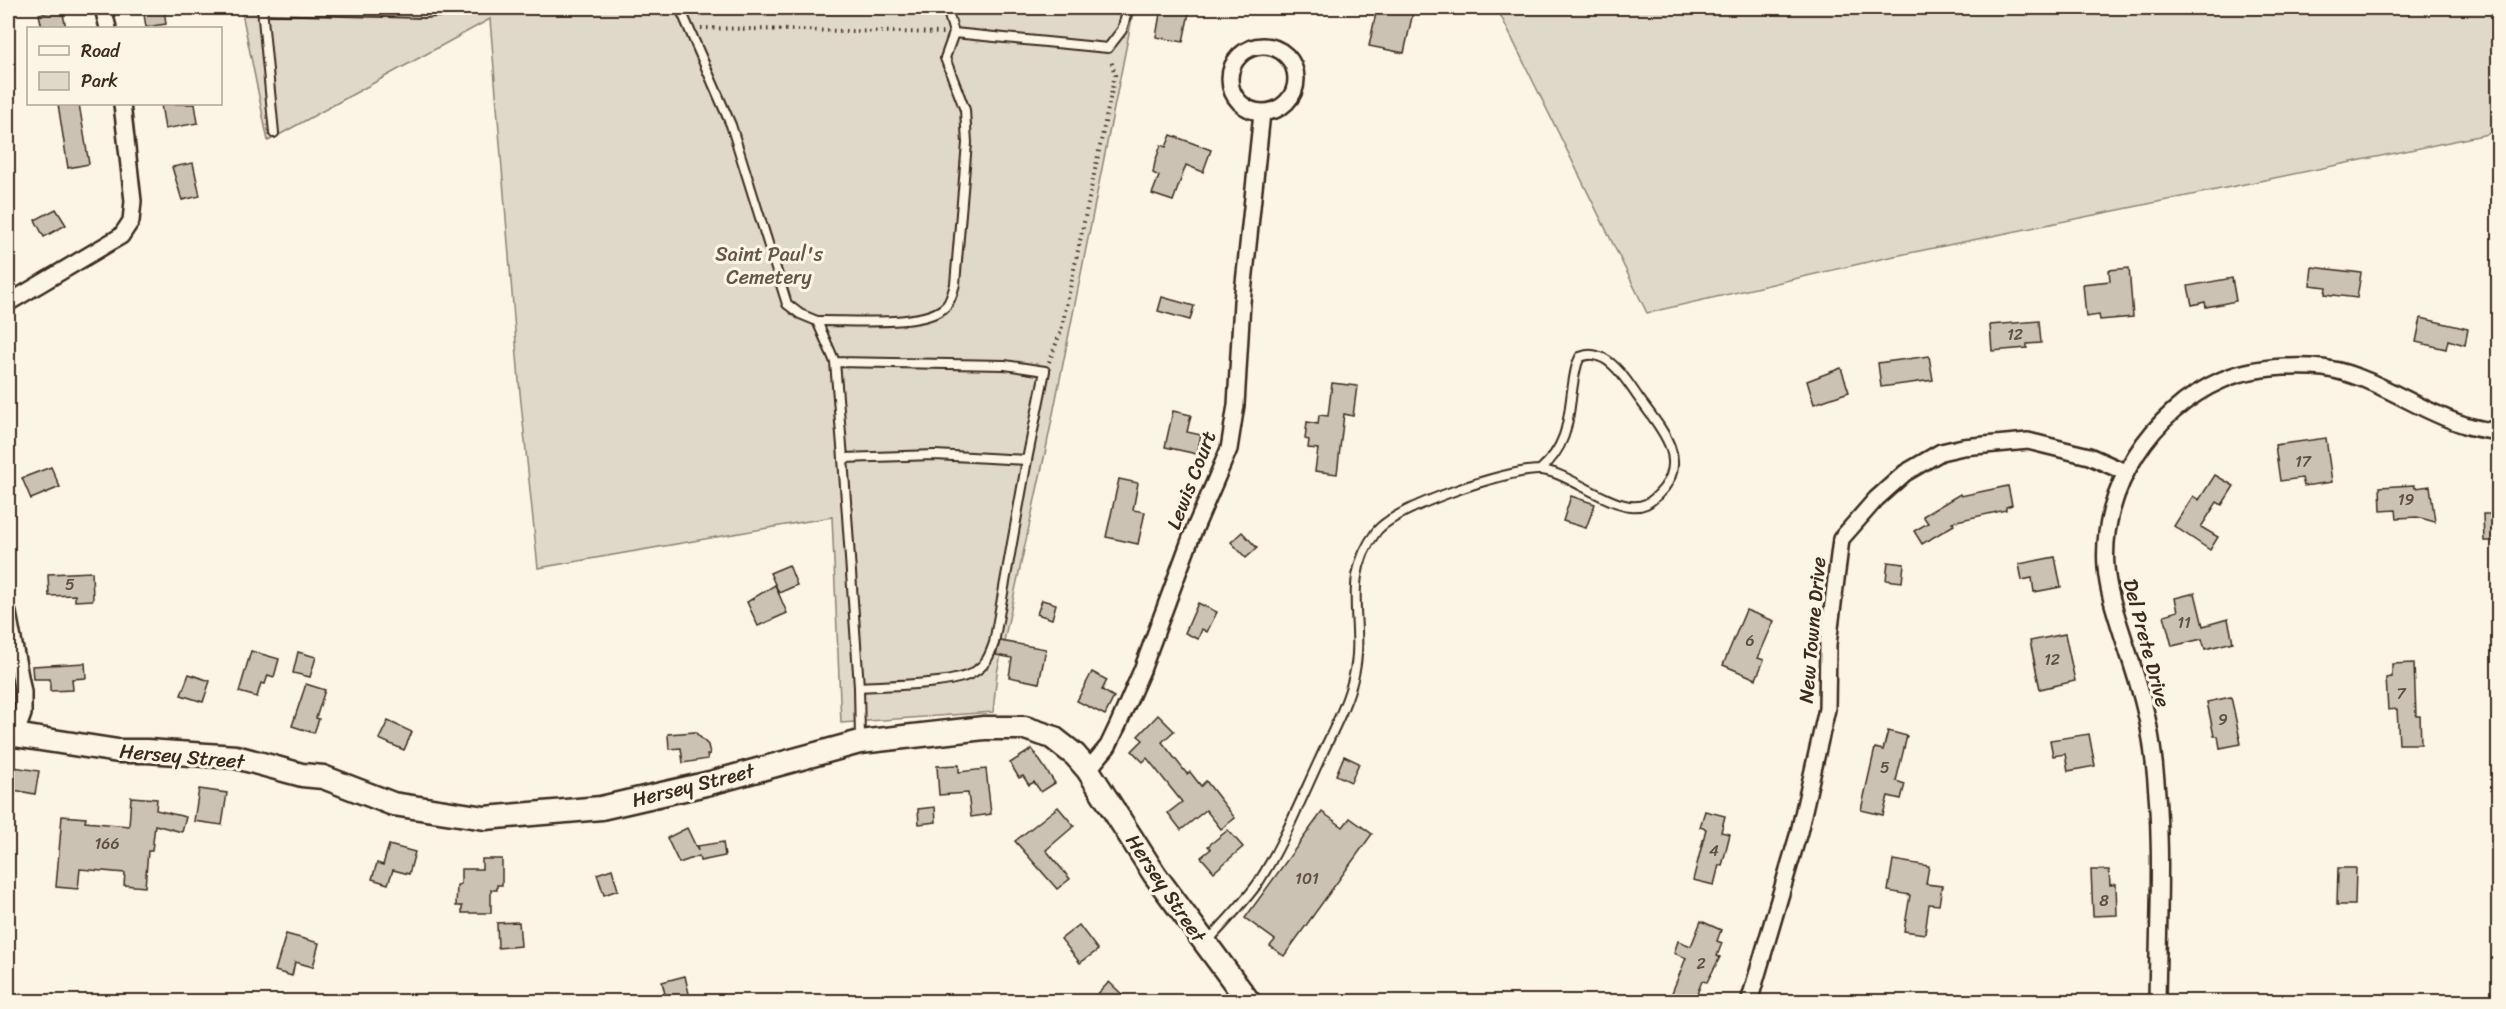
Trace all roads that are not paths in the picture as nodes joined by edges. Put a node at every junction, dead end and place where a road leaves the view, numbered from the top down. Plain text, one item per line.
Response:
1 (103, 8) edge
2 (262, 8) edge
3 (453, 8) edge
4 (680, 8) edge
5 (947, 8) edge
6 (1128, 8) edge
7 (108, 27) edge
8 (954, 33) junction
9 (122, 105) edge
10 (1262, 113) junction
11 (274, 133) dead end
12 (8, 303) edge
13 (817, 321) junction
14 (835, 362) junction
15 (2499, 432) edge
16 (843, 458) junction
17 (1027, 460) junction
18 (1540, 470) junction
19 (2125, 472) junction
20 (8, 613) edge
21 (859, 687) junction
22 (11, 735) edge
23 (860, 742) junction
24 (1088, 770) junction
25 (1204, 945) junction
26 (1249, 1002) edge
27 (1749, 1002) edge
28 (2157, 1002) edge

1 - 7 street
2 - 3 lane
2 - 11 lane
4 - 13 lane
5 - 8 lane
6 - 8 lane
8 - 13 lane
9 - 12 street
10 - 10 street
10 - 24 street, Lewis Court
13 - 14 lane
14 - 16 lane
14 - 17 lane
15 - 19 street, Del Prete Drive
16 - 17 lane
16 - 21 lane
17 - 21 lane
18 - 18 lane
18 - 25 lane
19 - 27 street, New Towne Drive
19 - 28 street, Del Prete Drive
20 - 22 street
21 - 23 lane
22 - 23 street, Hersey Street
23 - 24 street, Hersey Street
24 - 25 street, Hersey Street
25 - 26 street, Hersey Street

